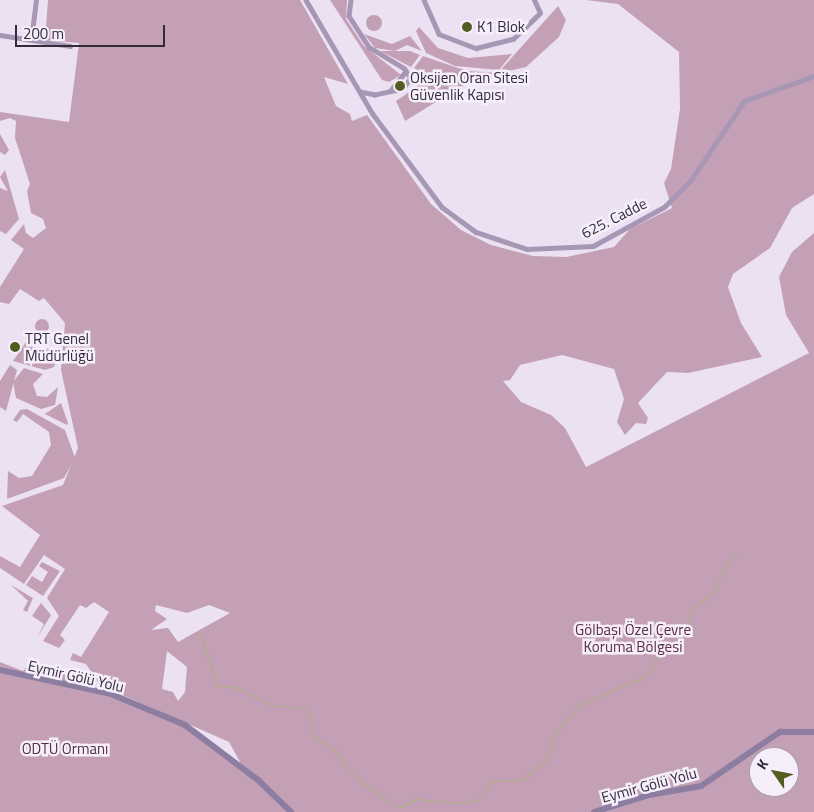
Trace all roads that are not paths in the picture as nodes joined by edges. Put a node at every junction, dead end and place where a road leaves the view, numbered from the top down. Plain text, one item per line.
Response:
1 (36, 0) edge
2 (306, 0) edge
3 (351, 0) edge
4 (424, 0) edge
5 (534, 0) edge
6 (0, 35) edge
7 (31, 40) junction
8 (70, 46) dead end
9 (404, 68) junction
10 (814, 76) edge
11 (391, 90) junction
12 (359, 92) junction
13 (0, 670) edge
14 (814, 732) edge
15 (291, 812) edge
16 (594, 812) edge

1 - 7 street
2 - 12 street, 625. Cadde
3 - 9 street
4 - 5 street
6 - 7 street
7 - 8 street
9 - 11 street
9 - 11 street
10 - 12 street, 625. Cadde
11 - 12 street
13 - 15 street, Eymir Gölü Yolu
14 - 16 street, Eymir Gölü Yolu

